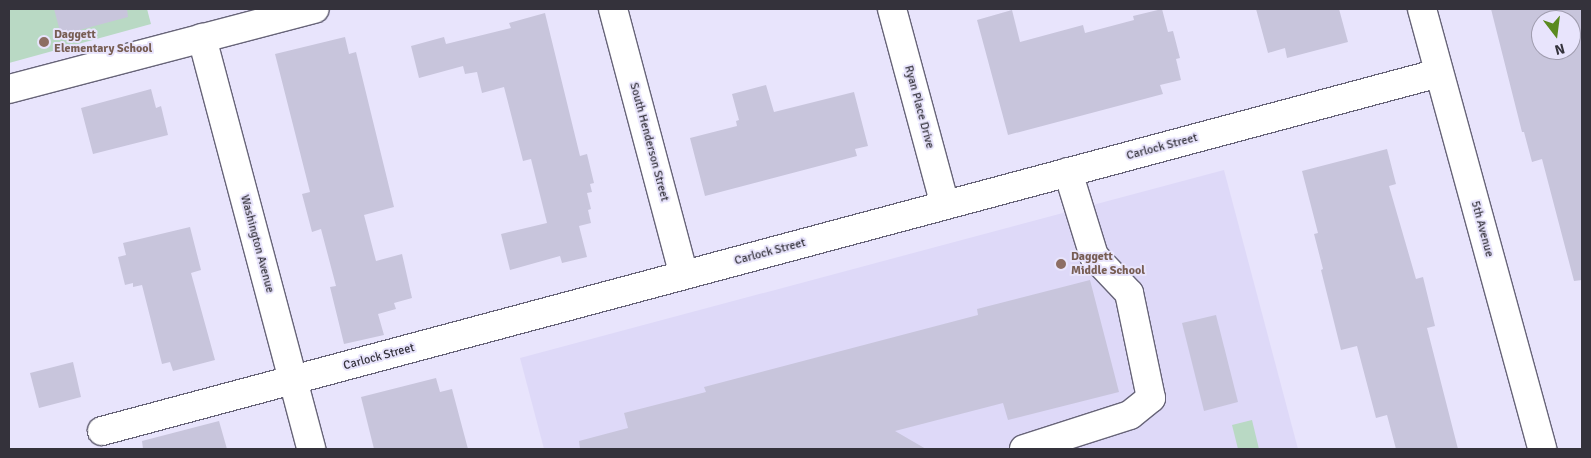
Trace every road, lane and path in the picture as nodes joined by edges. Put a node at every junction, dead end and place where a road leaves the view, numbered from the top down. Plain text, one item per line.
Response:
1 (316, 9) edge
2 (613, 9) edge
3 (892, 9) edge
4 (1422, 9) edge
5 (202, 38) junction
6 (1439, 73) junction
7 (9, 89) edge
8 (1068, 172) junction
9 (945, 205) junction
10 (684, 275) junction
11 (294, 380) junction
12 (102, 431) dead end
13 (312, 449) edge
14 (1024, 449) edge
15 (1542, 449) edge

1 - 5 street
2 - 10 street, South Henderson Street
3 - 9 street, Ryan Place Drive
4 - 6 street, 5th Avenue
5 - 7 street
5 - 11 street, Washington Avenue
6 - 8 street, Carlock Street
6 - 15 street, 5th Avenue
8 - 9 street, Carlock Street
8 - 14 street
9 - 10 street, Carlock Street
10 - 11 street, Carlock Street
11 - 12 street, Carlock Street
11 - 13 street, Washington Avenue

